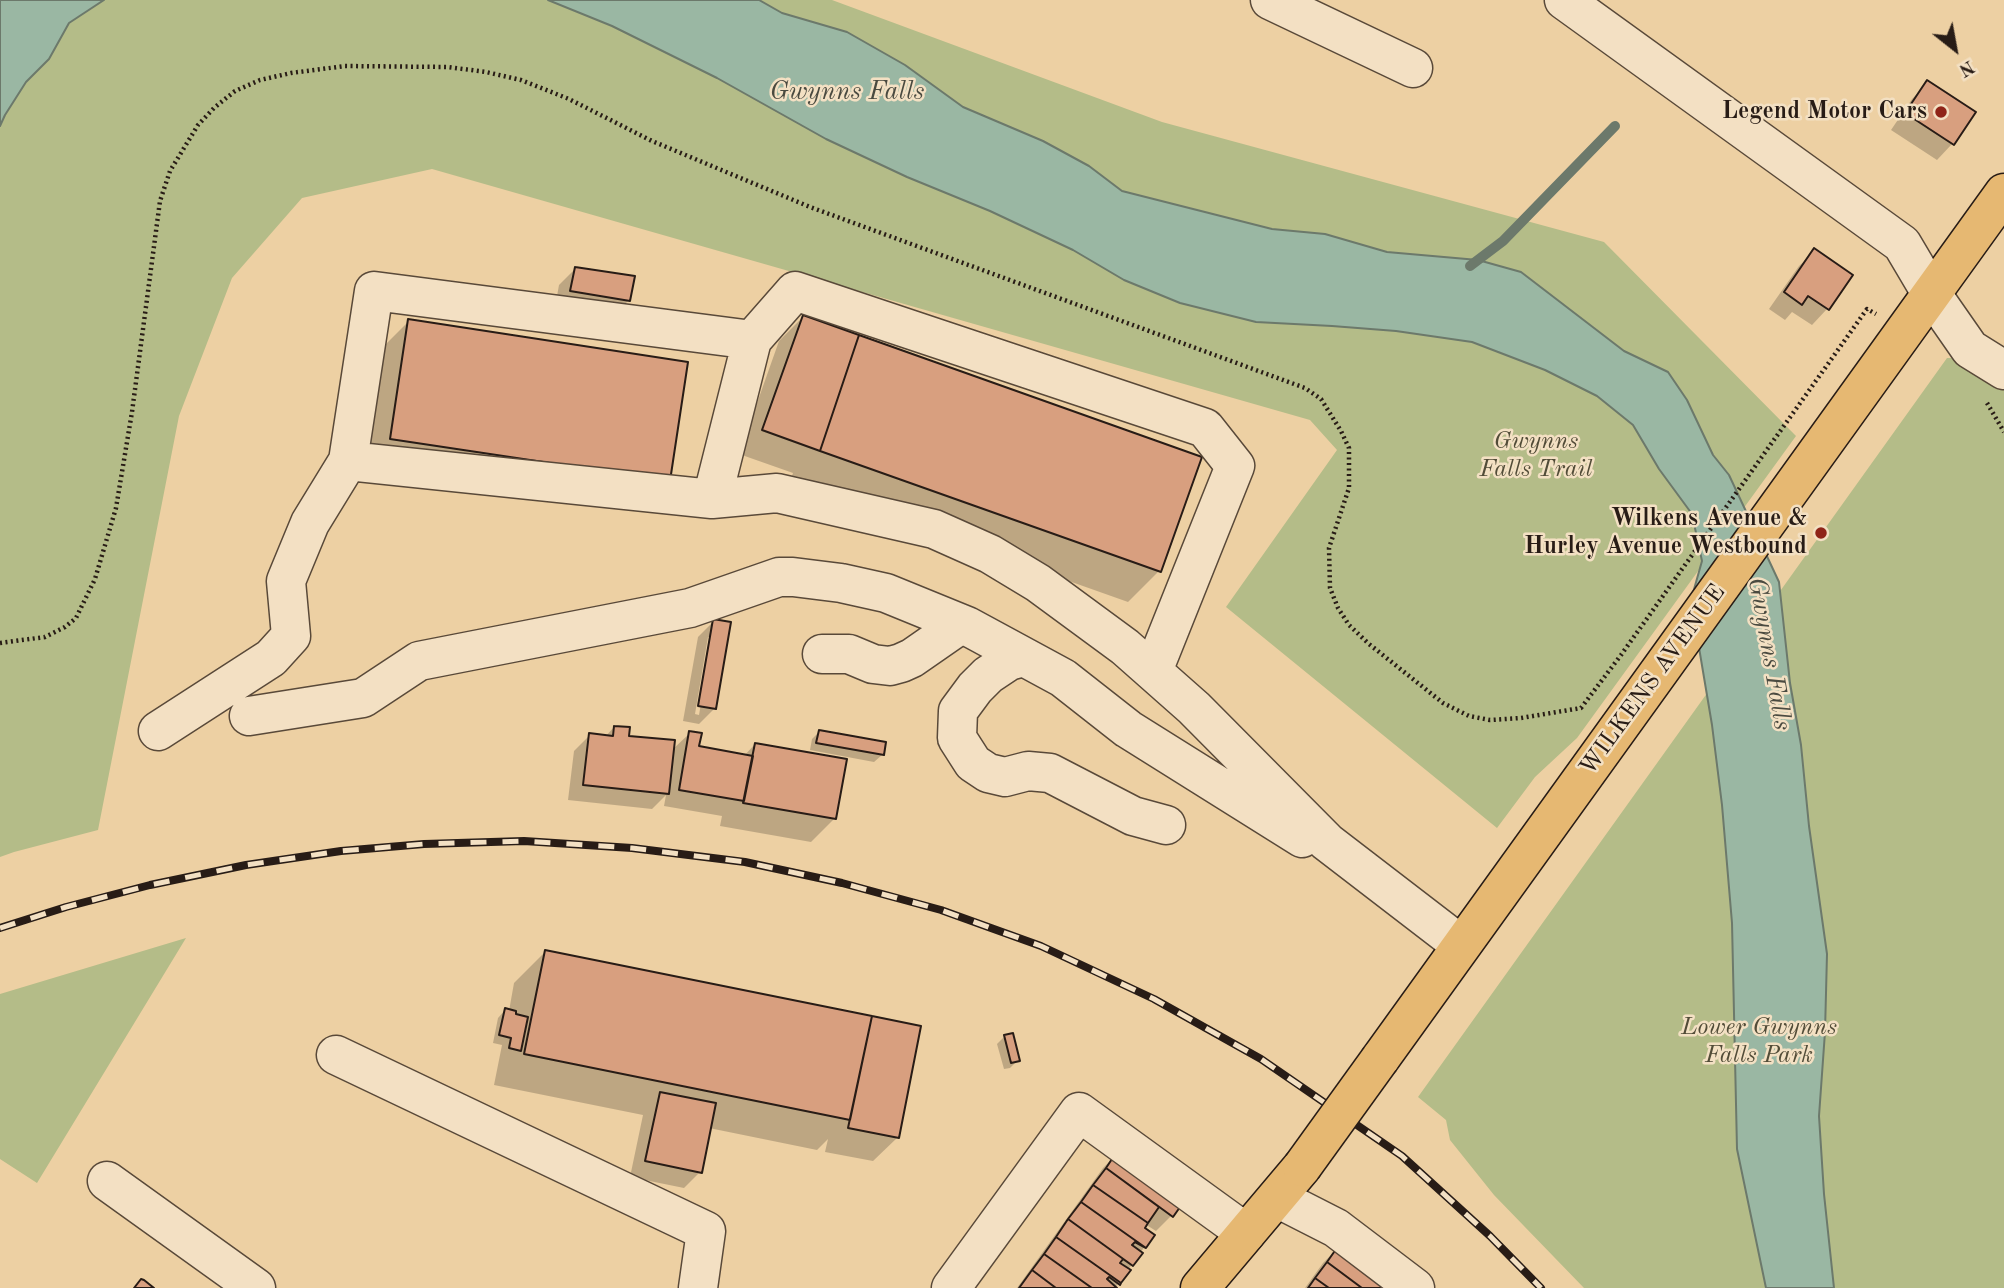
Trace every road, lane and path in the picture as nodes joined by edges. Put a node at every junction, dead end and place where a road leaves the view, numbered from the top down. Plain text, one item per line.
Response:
1 (1270, 0) edge
2 (1564, 0) edge
3 (1413, 68) dead end
4 (2004, 193) edge
5 (1931, 293) junction
6 (1873, 312) dead end
7 (752, 340) junction
8 (2004, 370) edge
9 (348, 461) junction
10 (712, 499) junction
11 (961, 624) junction
12 (37, 639) dead end
13 (0, 643) edge
14 (822, 654) dead end
15 (1024, 657) junction
16 (1153, 671) junction
17 (1581, 708) dead end
18 (249, 716) dead end
19 (158, 731) dead end
20 (1166, 825) dead end
21 (1327, 842) junction
22 (1461, 945) junction
23 (336, 1055) dead end
24 (1302, 1167) junction
25 (107, 1181) dead end
26 (1281, 1200) junction
27 (1246, 1233) junction
28 (953, 1287) edge
29 (256, 1288) edge
30 (698, 1288) edge
31 (1200, 1288) edge
32 (1226, 1288) edge
33 (1415, 1288) edge

1 - 3 street
2 - 5 street
4 - 5 main road, WILKENS AVENUE
5 - 8 street
5 - 22 main road, WILKENS AVENUE
6 - 17 path
7 - 9 street
7 - 10 street
7 - 16 street
9 - 10 street
9 - 19 street
10 - 16 street
11 - 14 street
11 - 15 street
11 - 18 street
12 - 13 path
15 - 20 street
15 - 21 street
16 - 21 street
21 - 22 street
22 - 24 main road, WILKENS AVENUE, bridge
23 - 30 street
24 - 26 main road, WILKENS AVENUE
24 - 27 main road, WILKENS AVENUE
25 - 29 street
26 - 32 main road, WILKENS AVENUE
26 - 33 street
27 - 28 street
27 - 31 main road, WILKENS AVENUE

